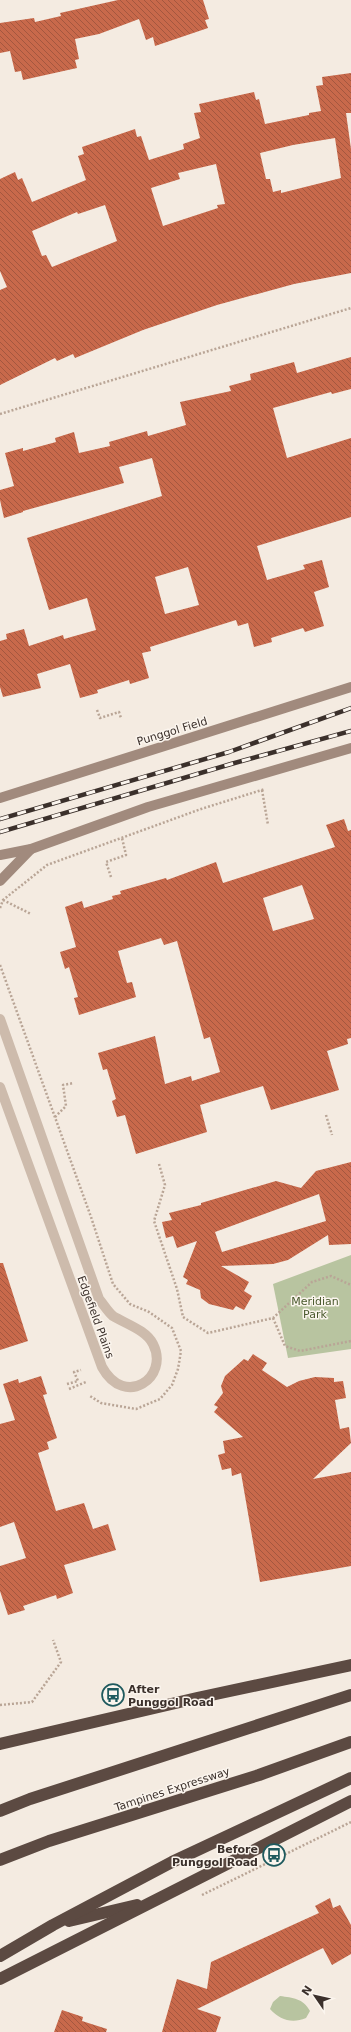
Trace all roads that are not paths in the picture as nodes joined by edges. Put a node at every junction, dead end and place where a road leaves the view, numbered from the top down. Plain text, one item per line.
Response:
1 (351, 688) edge
2 (351, 748) edge
3 (0, 792) edge
4 (12, 793) junction
5 (0, 798) edge
6 (31, 849) junction
7 (0, 855) edge
8 (0, 881) edge
9 (0, 1019) edge
10 (0, 1087) edge
11 (351, 1665) edge
12 (351, 1695) edge
13 (351, 1742) edge
14 (0, 1744) edge
15 (351, 1778) edge
16 (351, 1802) edge
17 (0, 1811) edge
18 (0, 1860) edge
19 (158, 1900) junction
20 (53, 1925) junction
21 (0, 1956) edge
22 (0, 1979) edge

1 - 4 street, Punggol Field
2 - 6 street
3 - 4 street
4 - 5 street, Punggol Field
6 - 7 street
6 - 8 street
9 - 10 street, Edgefield Plains
11 - 14 highway
12 - 17 highway
13 - 18 highway, Tampines Expressway
15 - 20 highway
16 - 19 highway
19 - 20 highway
19 - 22 highway
20 - 21 highway

